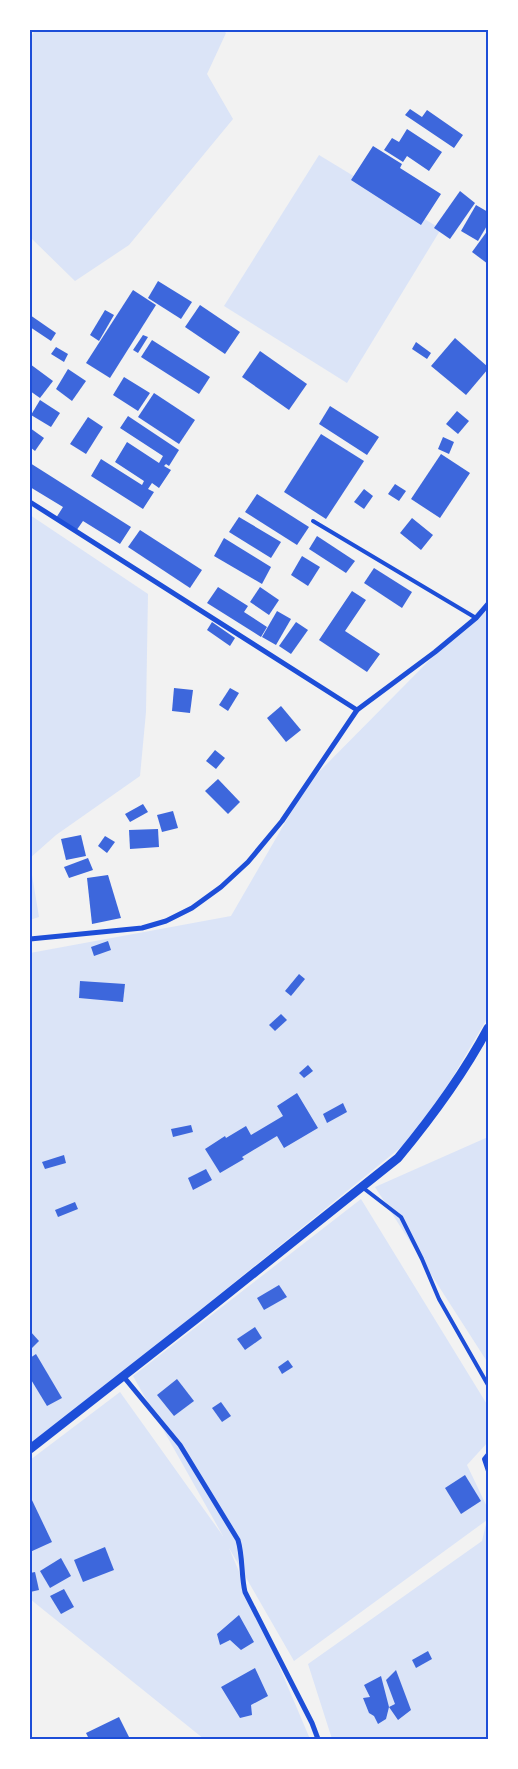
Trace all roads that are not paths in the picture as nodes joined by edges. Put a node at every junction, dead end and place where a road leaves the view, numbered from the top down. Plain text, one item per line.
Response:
1 (30, 502) edge
2 (313, 521) dead end
3 (488, 604) edge
4 (476, 618) junction
5 (357, 710) junction
6 (30, 939) edge
7 (488, 1028) edge
8 (362, 1187) junction
9 (123, 1376) junction
10 (488, 1385) edge
11 (30, 1448) edge
12 (488, 1454) edge
13 (488, 1471) edge
14 (318, 1739) edge

1 - 5 street
2 - 4 lane
3 - 4 street
4 - 5 street
5 - 6 street
7 - 8 street
8 - 9 street
8 - 10 lane
9 - 11 street
9 - 14 street
12 - 13 lane

